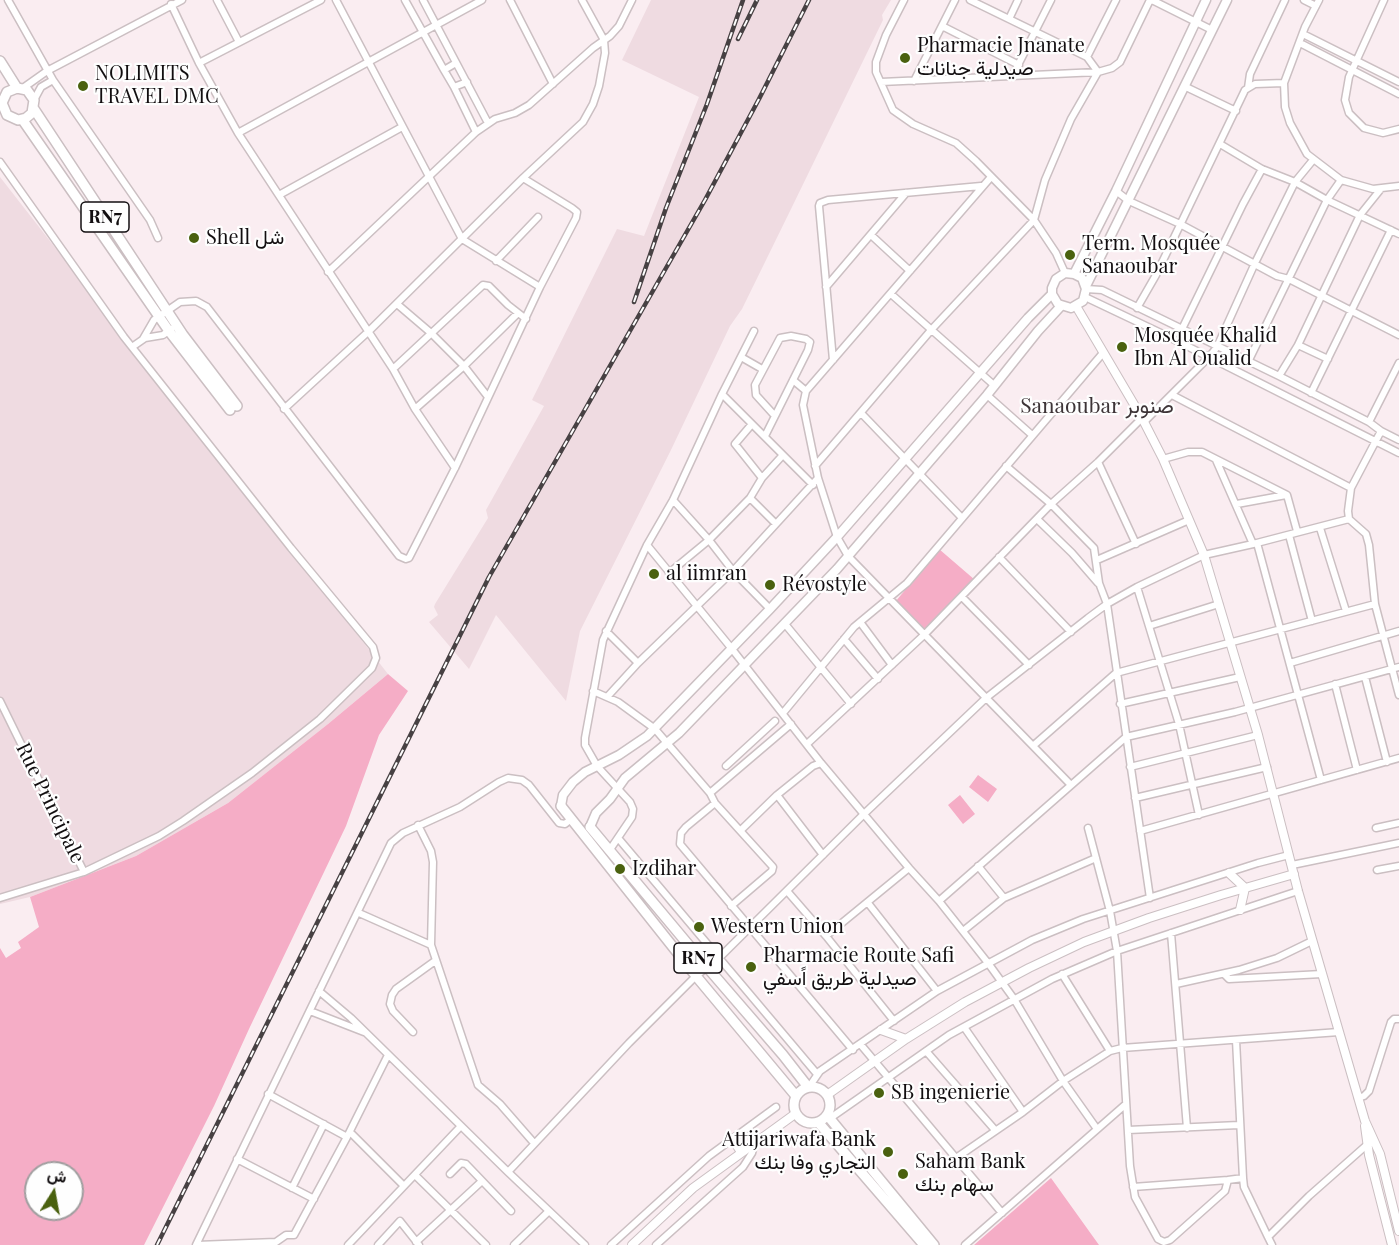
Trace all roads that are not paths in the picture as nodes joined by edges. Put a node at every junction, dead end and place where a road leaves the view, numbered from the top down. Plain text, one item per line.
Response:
1 (8, 0) edge
2 (182, 0) edge
3 (217, 0) edge
4 (321, 0) edge
5 (336, 0) edge
6 (405, 0) edge
7 (423, 0) edge
8 (482, 0) edge
9 (510, 0) edge
10 (582, 0) edge
11 (632, 0) edge
12 (904, 0) edge
13 (954, 0) edge
14 (970, 0) edge
15 (1018, 0) edge
16 (1051, 0) edge
17 (1116, 0) edge
18 (1151, 0) edge
19 (1206, 0) edge
20 (1227, 0) edge
21 (1285, 0) edge
22 (1304, 0) edge
23 (1384, 0) edge
24 (1317, 3) edge
25 (171, 4) junction
26 (1009, 19) junction
27 (1196, 22) junction
28 (435, 25) junction
29 (942, 26) junction
30 (1212, 30) junction
31 (1034, 31) junction
32 (423, 32) junction
33 (1303, 34) junction
34 (604, 40) junction
35 (240, 42) junction
36 (1300, 43) junction
37 (1087, 57) junction
38 (1357, 60) junction
39 (0, 61) edge
40 (369, 62) junction
41 (199, 63) junction
42 (456, 63) junction
43 (1019, 64) junction
44 (444, 70) junction
45 (1353, 70) junction
46 (47, 71) junction
47 (1098, 72) junction
48 (1013, 75) junction
49 (53, 80) junction
50 (914, 81) junction
51 (467, 82) junction
52 (881, 82) junction
53 (1399, 82) edge
54 (1284, 83) junction
55 (553, 84) junction
56 (454, 87) junction
57 (1186, 87) junction
58 (20, 88) junction
59 (1248, 88) junction
60 (1399, 94) edge
61 (2, 95) edge
62 (34, 105) junction
63 (1236, 111) junction
64 (3, 117) edge
65 (22, 120) junction
66 (488, 123) junction
67 (402, 127) junction
68 (1399, 129) edge
69 (476, 132) junction
70 (238, 133) junction
71 (1220, 144) junction
72 (1313, 160) junction
73 (0, 162) edge
74 (1262, 169) junction
75 (991, 177) junction
76 (428, 178) junction
77 (523, 178) junction
78 (1341, 180) junction
79 (1295, 182) junction
80 (981, 186) junction
81 (1399, 186) edge
82 (1380, 190) junction
83 (1116, 191) junction
84 (907, 192) junction
85 (279, 195) junction
86 (1327, 200) junction
87 (1129, 201) junction
88 (1360, 215) junction
89 (538, 217) dead end
90 (1034, 220) junction
91 (1180, 224) junction
92 (1390, 230) junction
93 (1399, 234) edge
94 (871, 235) junction
95 (158, 238) dead end
96 (462, 239) junction
97 (1223, 246) junction
98 (496, 261) junction
99 (1255, 263) junction
100 (910, 271) junction
101 (328, 272) junction
102 (1070, 274) junction
103 (1288, 279) junction
104 (540, 287) junction
105 (826, 287) junction
106 (1086, 291) junction
107 (891, 294) junction
108 (1052, 294) junction
109 (1320, 296) junction
110 (397, 304) junction
111 (1061, 306) junction
112 (1076, 306) junction
113 (1137, 308) junction
114 (167, 310) junction
115 (1351, 312) junction
116 (518, 313) junction
117 (158, 316) junction
118 (526, 319) junction
119 (173, 328) junction
120 (932, 329) junction
121 (1182, 329) junction
122 (754, 331) dead end
123 (369, 332) junction
124 (431, 333) junction
125 (1399, 335) edge
126 (143, 339) junction
127 (1298, 345) junction
128 (132, 347) junction
129 (1217, 347) junction
130 (1103, 353) junction
131 (741, 357) junction
132 (1209, 357) junction
133 (1328, 359) junction
134 (832, 360) junction
135 (1248, 362) junction
136 (1399, 363) edge
137 (465, 366) junction
138 (393, 369) junction
139 (762, 369) junction
140 (981, 373) junction
141 (1279, 376) junction
142 (793, 380) junction
143 (995, 386) junction
144 (806, 391) junction
145 (1311, 393) junction
146 (722, 394) junction
147 (987, 395) junction
148 (1172, 395) junction
149 (488, 397) junction
150 (233, 408) dead end
151 (284, 409) junction
152 (415, 409) junction
153 (862, 414) junction
154 (775, 416) junction
155 (1143, 420) junction
156 (1369, 422) junction
157 (753, 424) junction
158 (1381, 431) junction
159 (1032, 435) junction
160 (765, 436) junction
161 (1399, 440) edge
162 (1376, 441) junction
163 (1399, 453) edge
164 (782, 456) junction
165 (1163, 459) junction
166 (1216, 459) junction
167 (906, 460) junction
168 (1098, 462) junction
169 (815, 466) junction
170 (1006, 466) junction
171 (454, 468) junction
172 (920, 474) junction
173 (762, 478) junction
174 (819, 478) junction
175 (813, 485) junction
176 (1351, 488) junction
177 (1287, 495) junction
178 (750, 498) junction
179 (673, 500) junction
180 (1051, 504) junction
181 (1236, 504) junction
182 (962, 518) junction
183 (1037, 519) junction
184 (1349, 519) junction
185 (1189, 520) junction
186 (776, 524) junction
187 (1320, 528) junction
188 (1297, 531) junction
189 (1289, 535) junction
190 (837, 537) junction
191 (709, 540) junction
192 (1136, 544) junction
193 (1255, 544) junction
194 (647, 545) junction
195 (1204, 555) junction
196 (848, 556) junction
197 (999, 557) junction
198 (1097, 560) junction
199 (733, 571) junction
200 (669, 573) junction
201 (1099, 583) junction
202 (1137, 587) junction
203 (962, 597) junction
204 (889, 599) junction
205 (1107, 604) junction
206 (1219, 604) junction
207 (1375, 604) junction
208 (696, 606) junction
209 (770, 609) junction
210 (1346, 611) junction
211 (860, 621) junction
212 (1312, 621) junction
213 (784, 624) junction
214 (1149, 626) junction
215 (1280, 629) junction
216 (606, 631) junction
217 (1399, 631) edge
218 (1071, 632) junction
219 (924, 635) junction
220 (1383, 635) junction
221 (844, 639) junction
222 (1229, 644) junction
223 (732, 649) junction
224 (638, 663) junction
225 (1161, 663) junction
226 (1290, 663) junction
227 (745, 665) junction
228 (892, 665) junction
229 (1029, 665) junction
230 (821, 668) junction
231 (1396, 668) edge
232 (1116, 674) junction
233 (1240, 677) junction
234 (1365, 677) junction
235 (878, 679) junction
236 (1335, 684) junction
237 (593, 691) junction
238 (1169, 694) junction
239 (1298, 694) junction
240 (1399, 694) edge
241 (608, 696) junction
242 (986, 698) junction
243 (0, 702) edge
244 (851, 704) junction
245 (1120, 704) junction
246 (1250, 708) junction
247 (783, 713) junction
248 (775, 721) dead end
249 (791, 724) junction
250 (1179, 724) junction
251 (655, 729) junction
252 (1258, 735) junction
253 (1126, 737) junction
254 (753, 741) junction
255 (668, 743) junction
256 (807, 744) junction
257 (1034, 745) junction
258 (760, 750) junction
259 (1185, 754) junction
260 (1399, 759) edge
261 (1387, 762) junction
262 (821, 763) junction
263 (597, 766) junction
264 (726, 766) dead end
265 (1130, 767) junction
266 (1267, 767) junction
267 (1357, 770) junction
268 (1321, 780) junction
269 (1192, 784) junction
270 (1071, 785) junction
271 (617, 788) junction
272 (710, 793) junction
273 (1273, 794) junction
274 (777, 795) junction
275 (1135, 798) junction
276 (715, 803) junction
277 (561, 806) joint
278 (865, 813) junction
279 (1199, 815) junction
280 (571, 819) junction
281 (1399, 823) edge
282 (418, 825) junction
283 (591, 827) joint
284 (1088, 828) dead end
285 (1376, 828) dead end
286 (741, 830) junction
287 (1140, 831) junction
288 (618, 838) junction
289 (1399, 843) edge
290 (609, 851) junction
291 (823, 855) junction
292 (1289, 855) junction
293 (1096, 858) junction
294 (978, 866) junction
295 (1399, 866) edge
296 (909, 868) junction
297 (1293, 870) junction
298 (1377, 870) dead end
299 (84, 872) junction
300 (1229, 873) junction
301 (1245, 888) junction
302 (787, 891) junction
303 (1298, 891) junction
304 (0, 898) edge
305 (1004, 898) junction
306 (1150, 898) junction
307 (939, 901) junction
308 (868, 903) junction
309 (731, 906) junction
310 (1240, 910) junction
311 (1110, 911) junction
312 (358, 913) junction
313 (750, 928) junction
314 (963, 931) junction
315 (1113, 931) junction
316 (1171, 933) junction
317 (826, 936) junction
318 (1312, 941) junction
319 (431, 945) junction
320 (1117, 951) junction
321 (719, 958) junction
322 (435, 961) junction
323 (988, 963) junction
324 (707, 967) junction
325 (1062, 974) junction
326 (1224, 974) junction
327 (1322, 974) junction
328 (696, 976) junction
329 (1001, 982) junction
330 (1176, 984) junction
331 (937, 991) junction
332 (319, 992) junction
333 (1014, 999) junction
334 (309, 1011) junction
335 (1399, 1019) edge
336 (894, 1021) junction
337 (964, 1027) junction
338 (881, 1030) junction
339 (413, 1032) dead end
340 (1339, 1032) junction
341 (365, 1033) junction
342 (906, 1039) junction
343 (1236, 1040) junction
344 (1181, 1044) junction
345 (861, 1045) junction
346 (1122, 1048) junction
347 (853, 1050) junction
348 (926, 1051) junction
349 (1110, 1051) junction
350 (388, 1054) junction
351 (874, 1061) junction
352 (817, 1074) junction
353 (889, 1078) junction
354 (1063, 1081) junction
355 (808, 1087) junction
356 (268, 1094) junction
357 (827, 1095) junction
358 (796, 1096) junction
359 (1358, 1098) junction
360 (1126, 1104) junction
361 (776, 1107) dead end
362 (1023, 1112) junction
363 (795, 1114) junction
364 (828, 1117) junction
365 (1365, 1121) junction
366 (818, 1122) junction
367 (324, 1124) junction
368 (1239, 1125) junction
369 (461, 1126) junction
370 (1187, 1128) junction
371 (1097, 1129) junction
372 (994, 1130) junction
373 (1128, 1130) junction
374 (349, 1134) junction
375 (732, 1138) junction
376 (1374, 1139) junction
377 (755, 1142) junction
378 (534, 1143) junction
379 (1367, 1145) junction
380 (741, 1152) junction
381 (956, 1158) junction
382 (237, 1159) junction
383 (508, 1172) junction
384 (450, 1174) dead end
385 (415, 1175) junction
386 (1243, 1178) junction
387 (1227, 1180) junction
388 (482, 1181) junction
389 (404, 1185) junction
390 (1133, 1187) junction
391 (292, 1188) junction
392 (314, 1199) junction
393 (451, 1211) junction
394 (511, 1211) dead end
395 (549, 1211) junction
396 (1002, 1213) junction
397 (1399, 1231) edge
398 (1268, 1237) junction
399 (418, 1243) edge
400 (277, 1244) edge
401 (350, 1244) edge
402 (196, 1245) edge
403 (378, 1245) edge
404 (486, 1245) edge
405 (514, 1245) edge
406 (585, 1245) edge
407 (611, 1245) edge
408 (632, 1245) edge
409 (656, 1245) edge
410 (924, 1245) edge
411 (934, 1245) edge
412 (965, 1245) edge
413 (1272, 1245) edge
414 (1392, 1245) edge

1 - 46 street
2 - 25 street
3 - 35 street
4 - 35 street
5 - 40 street
6 - 32 street
7 - 28 street
8 - 28 street
9 - 55 street
10 - 34 street
11 - 34 street
12 - 52 street
13 - 29 street
14 - 26 street
15 - 26 street
16 - 31 street
17 - 37 street
18 - 27 street
18 - 47 street
19 - 27 main road
20 - 30 main road
21 - 59 street
22 - 24 street
23 - 38 street
24 - 33 street
25 - 41 street
25 - 46 street
26 - 31 street
27 - 30 street
27 - 83 main road
28 - 32 street
28 - 42 street
29 - 43 street
29 - 50 street
30 - 57 main road
31 - 37 street
31 - 43 street
32 - 40 street
32 - 44 street
33 - 36 street
33 - 38 street
34 - 55 street
34 - 77 street
35 - 41 street
36 - 45 street
36 - 54 street
37 - 47 street
38 - 45 street
38 - 53 street
39 - 58 main road, RN7
40 - 67 street
40 - 70 street
41 - 70 street
42 - 44 street
42 - 51 street
43 - 48 street
44 - 56 street
45 - 60 street
45 - 68 street
46 - 49 street
46 - 58 street
47 - 48 street
47 - 90 street
48 - 50 street
49 - 62 street
49 - 95 street
50 - 52 street
51 - 56 street
51 - 66 street
52 - 75 street
54 - 59 street
54 - 72 street
55 - 66 street
56 - 69 street
57 - 63 street
57 - 87 main road
58 - 61 main road
58 - 62 main road, RN7
59 - 63 street
61 - 64 main road
62 - 65 main road
62 - 114 main road, RN7
63 - 71 street
64 - 65 main road
65 - 117 main road, RN7
66 - 69 street
67 - 76 street
67 - 85 street
69 - 76 street
70 - 85 street
71 - 74 street
71 - 91 street
72 - 78 street
72 - 79 street
73 - 128 street
74 - 79 street
74 - 97 street
75 - 80 street
75 - 90 street
76 - 96 street
76 - 101 street
77 - 96 street
77 - 104 street
78 - 82 street
78 - 86 street
79 - 86 street
79 - 99 street
80 - 84 street
80 - 100 street
81 - 82 street
82 - 88 street
83 - 87 street
83 - 102 main road
84 - 94 street
84 - 105 street
85 - 101 street
86 - 88 street
86 - 103 street
87 - 91 street
87 - 106 main road
88 - 92 street
88 - 109 street
89 - 98 street
90 - 102 street
90 - 120 street
91 - 97 street
91 - 113 street
92 - 93 street
92 - 115 street
94 - 100 street
94 - 105 street
96 - 98 street
96 - 110 street
97 - 99 street
97 - 121 street
98 - 104 street
99 - 103 street
99 - 129 street
100 - 107 street
101 - 123 street
102 - 106 main road
102 - 108 main road
103 - 109 street
103 - 135 street
104 - 118 street
105 - 134 street
106 - 112 main road
106 - 113 street
106 - 132 street
107 - 120 street
107 - 134 street
108 - 111 main road
108 - 140 main road
109 - 115 street
109 - 127 street
110 - 123 street
110 - 124 street
111 - 112 main road
111 - 143 main road
112 - 130 street
113 - 121 street
114 - 117 street
114 - 119 main road, RN7
114 - 151 street
115 - 125 street
115 - 133 street
116 - 118 street
116 - 124 street
116 - 137 street
117 - 119 main road, RN7
117 - 126 street
118 - 149 street
119 - 126 street
119 - 150 main road, RN7
120 - 140 street
120 - 153 street
121 - 129 street
122 - 131 street
123 - 138 street
123 - 151 street
124 - 137 street
124 - 138 street
126 - 128 street
127 - 133 street
127 - 141 street
128 - 299 street
129 - 132 street
129 - 135 street
130 - 155 street
130 - 159 street
131 - 139 street
131 - 146 street
132 - 148 street
132 - 162 street
133 - 145 street
134 - 144 street
135 - 141 street
136 - 156 street
137 - 149 street
137 - 152 street
138 - 152 street
139 - 142 street
139 - 154 street
140 - 143 street
140 - 167 main road
141 - 145 street
142 - 144 street
142 - 154 street
143 - 147 main road
144 - 169 street
145 - 156 street
146 - 157 street
146 - 179 street
147 - 159 street
147 - 172 main road
148 - 155 street
148 - 176 street
149 - 171 street
151 - 171 street
152 - 171 street
153 - 167 street
153 - 169 street
154 - 160 street
155 - 165 street
155 - 168 street
156 - 158 street
157 - 160 street
157 - 173 street
158 - 161 street
158 - 162 street
159 - 170 street
160 - 164 street
162 - 163 street
162 - 176 street
164 - 173 street
164 - 175 street
165 - 166 street
165 - 185 street
166 - 177 street
166 - 181 street
167 - 172 street
167 - 190 main road
168 - 180 street
168 - 192 street
169 - 174 street
170 - 180 street
170 - 182 street
172 - 182 street
172 - 196 main road
173 - 178 street
174 - 175 street
174 - 190 street
175 - 186 street
176 - 184 street
177 - 181 street
177 - 188 street
178 - 186 street
178 - 191 street
179 - 191 street
179 - 194 street
180 - 183 street
180 - 198 street
181 - 193 street
182 - 204 street
183 - 197 street
183 - 201 street
184 - 187 street
184 - 207 street
185 - 192 street
185 - 195 street
186 - 199 street
187 - 188 street
187 - 210 street
188 - 189 street
189 - 193 street
189 - 212 street
190 - 196 street
190 - 209 main road
191 - 199 street
191 - 200 street
192 - 198 street
193 - 195 street
193 - 215 street
194 - 200 street
194 - 216 street
195 - 202 street
195 - 206 street
196 - 204 street
196 - 213 main road
197 - 203 street
197 - 218 street
198 - 201 street
199 - 208 street
199 - 209 street
200 - 208 street
201 - 205 street
202 - 205 street
202 - 214 street
203 - 219 street
203 - 229 street
204 - 211 street
204 - 219 street
205 - 218 street
205 - 232 street
206 - 214 street
206 - 222 street
207 - 210 street
207 - 220 street
208 - 223 street
208 - 224 street
209 - 223 main road
210 - 212 street
211 - 221 street
211 - 228 street
212 - 215 street
213 - 227 main road
213 - 230 street
214 - 225 street
215 - 222 street
215 - 226 street
216 - 224 street
216 - 237 street
217 - 220 street
218 - 229 street
219 - 228 street
219 - 242 street
220 - 226 street
220 - 231 street
221 - 230 street
221 - 235 street
222 - 225 street
222 - 233 street
223 - 227 street
223 - 251 main road
224 - 241 street
225 - 232 street
225 - 238 street
226 - 239 street
227 - 247 street
227 - 255 main road
228 - 235 street
229 - 242 street
230 - 244 street
230 - 247 street
231 - 234 street
231 - 240 street
232 - 245 street
232 - 257 street
233 - 238 street
233 - 246 street
234 - 236 street
234 - 261 street
235 - 244 street
236 - 239 street
236 - 267 street
237 - 241 street
237 - 263 street
238 - 245 street
238 - 250 street
239 - 246 street
239 - 268 street
241 - 251 street
242 - 257 street
242 - 278 street
243 - 299 street, Rue Principale
244 - 256 street
245 - 253 street
246 - 250 street
246 - 252 street
247 - 249 street
248 - 254 street
249 - 256 street
249 - 258 street
250 - 253 street
250 - 259 street
251 - 255 street
251 - 263 main road
252 - 259 street
252 - 266 street
253 - 265 street
253 - 270 street
254 - 258 street
254 - 264 street
255 - 271 main road
255 - 272 street
256 - 262 street
257 - 270 street
258 - 272 street
259 - 265 street
259 - 269 street
260 - 261 street
261 - 267 street
262 - 274 street
262 - 278 street
263 - 271 street
263 - 277 main road
265 - 275 street
266 - 269 street
266 - 273 street
267 - 268 street
268 - 273 street
269 - 275 street
269 - 279 street
270 - 294 street
271 - 283 main road
271 - 288 street
272 - 276 street
273 - 279 street
273 - 292 street
274 - 286 street
274 - 291 street
275 - 287 street
276 - 286 street
276 - 309 street
277 - 280 main road, RN7
278 - 291 street
278 - 296 street
279 - 287 street
280 - 282 street
280 - 328 main road, RN7
281 - 285 street
282 - 312 street
282 - 319 street
283 - 290 main road, RN7
284 - 293 street
286 - 309 street
287 - 306 street
288 - 290 street
288 - 321 street
289 - 297 street
290 - 324 main road, RN7
291 - 302 street
292 - 297 street
292 - 300 street
293 - 305 street
293 - 311 street
294 - 305 street
294 - 307 street
295 - 298 street
296 - 307 street
296 - 308 street
297 - 301 street
297 - 303 street
299 - 304 street
300 - 301 street
300 - 306 street
301 - 310 street
301 - 315 street
302 - 313 street
302 - 317 street
303 - 310 street
303 - 318 street
305 - 314 street
306 - 311 street
307 - 314 street
308 - 317 street
308 - 331 street
309 - 313 street
310 - 316 street
311 - 315 street
311 - 323 street
312 - 319 street
312 - 332 street
313 - 321 street
313 - 347 street
314 - 323 street
315 - 320 street
315 - 329 street
316 - 320 street
316 - 330 street
317 - 336 street
318 - 326 street
318 - 327 street
319 - 322 street
320 - 325 street
320 - 346 street
321 - 324 street
321 - 352 street
322 - 339 street
322 - 378 street
323 - 329 street
323 - 331 street
324 - 328 street
324 - 355 main road, RN7
325 - 333 street
325 - 349 street
326 - 327 street
326 - 330 street
327 - 340 street
328 - 358 main road, RN7
328 - 378 street
329 - 333 street
329 - 342 street
330 - 344 street
331 - 336 street
332 - 334 street
332 - 341 street
333 - 337 street
333 - 354 street
334 - 341 street
334 - 356 street
335 - 359 street
336 - 338 street
337 - 348 street
337 - 362 street
338 - 342 street
338 - 345 street
340 - 343 street
340 - 359 street
341 - 350 street
342 - 351 street
343 - 344 street
343 - 368 street
344 - 346 street
344 - 370 street
345 - 347 street
345 - 351 street
346 - 349 street
346 - 360 street
347 - 352 street
348 - 353 street
348 - 372 street
349 - 354 street
350 - 369 street
350 - 374 street
351 - 353 street
351 - 357 street
352 - 355 street
353 - 364 street
353 - 381 street
354 - 362 street
354 - 371 street
355 - 357 main road
355 - 358 main road
356 - 367 street
356 - 382 street
357 - 364 main road
358 - 363 main road
359 - 365 street
360 - 371 street
360 - 373 street
361 - 375 street
362 - 372 street
363 - 366 main road
363 - 377 street
364 - 366 main road
364 - 411 main road
365 - 376 street
365 - 379 street
366 - 410 main road
367 - 374 street
367 - 391 street
368 - 370 street
368 - 386 street
369 - 383 street
369 - 385 street
370 - 373 street
371 - 396 street
372 - 381 street
373 - 390 street
374 - 389 street
374 - 392 street
375 - 380 street
375 - 407 street
376 - 379 street
376 - 397 street
377 - 380 street
377 - 409 street
378 - 383 street
379 - 398 street
379 - 414 street
380 - 408 street
381 - 396 street
382 - 391 street
382 - 402 street
383 - 395 street
384 - 388 street
385 - 389 street
385 - 393 street
386 - 387 street
386 - 398 street
387 - 390 street
387 - 390 street
388 - 393 street
388 - 394 street
389 - 401 street
391 - 392 street
392 - 400 street
393 - 399 street
393 - 404 street
395 - 405 street
395 - 406 street
396 - 412 street
398 - 413 street
399 - 403 street
400 - 402 street

